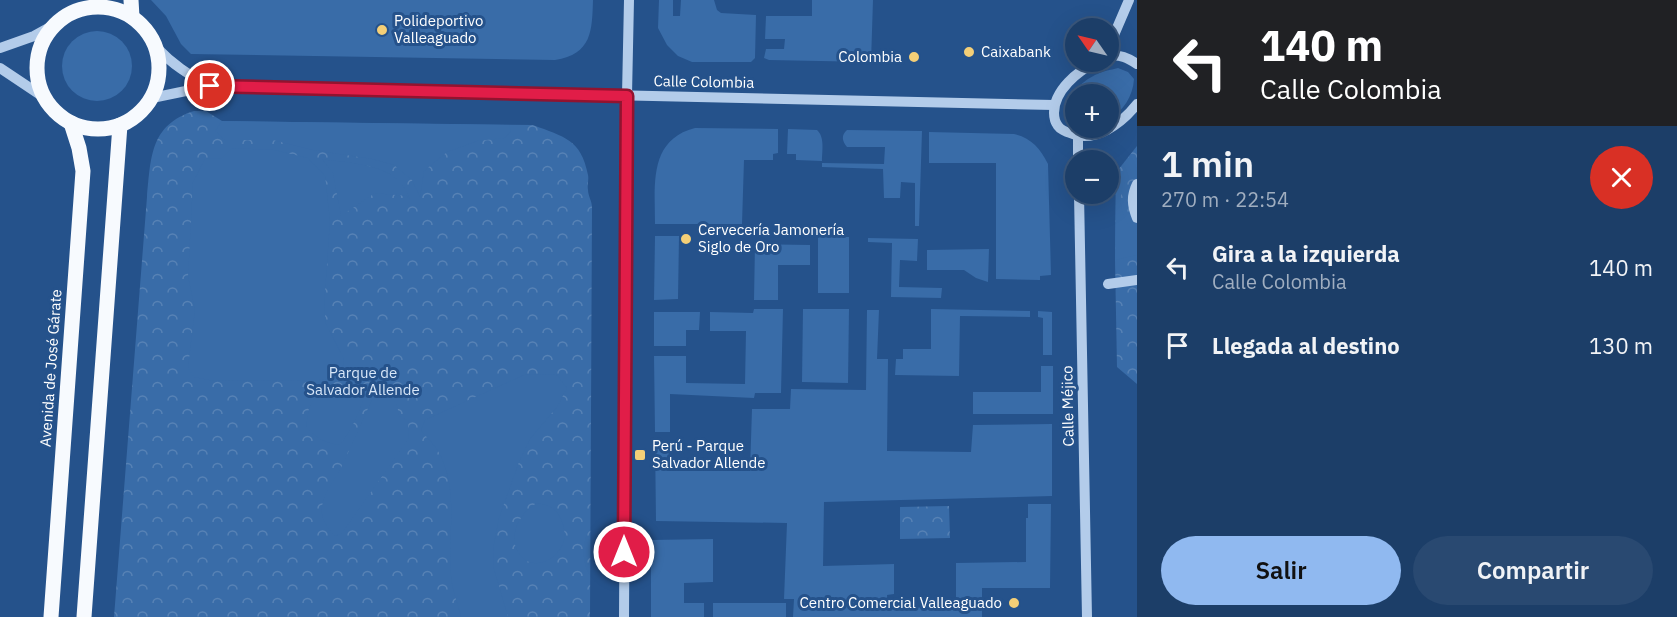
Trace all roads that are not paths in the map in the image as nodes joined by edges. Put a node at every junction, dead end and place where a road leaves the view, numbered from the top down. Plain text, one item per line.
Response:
1 (131, 0) edge
2 (629, 0) edge
3 (1129, 0) edge
4 (75, 6) edge
5 (132, 16) junction
6 (1119, 23) edge
7 (54, 25) junction
8 (156, 47) junction
9 (0, 48) edge
10 (1119, 56) edge
11 (1137, 64) edge
12 (0, 68) edge
13 (1080, 72) edge
14 (210, 86) junction
15 (627, 96) junction
16 (45, 98) junction
17 (152, 98) junction
18 (1137, 104) edge
19 (1054, 105) junction
20 (1119, 122) edge
21 (71, 123) junction
22 (120, 125) junction
23 (1065, 131) edge
24 (1137, 184) edge
25 (1079, 204) edge
26 (1137, 218) edge
27 (1137, 280) edge
28 (1108, 284) dead end
29 (51, 617) edge
30 (84, 617) edge
31 (624, 617) edge
32 (1087, 617) edge

1 - 5 main road
2 - 15 street
3 - 6 street
4 - 5 main road
4 - 7 main road
5 - 8 main road
7 - 9 street
7 - 16 main road
8 - 14 street, Calle Colombia
8 - 17 main road
10 - 11 street
12 - 16 street
13 - 19 street
14 - 15 street, Calle Colombia
14 - 17 street, Calle Colombia
15 - 19 street, Calle Colombia
15 - 31 street
16 - 21 main road
17 - 22 main road
18 - 20 street
19 - 23 street
21 - 22 main road
21 - 29 main road, Avenida de José Gárate
22 - 30 main road
24 - 26 street
25 - 32 street, Calle Méjico
27 - 28 street

